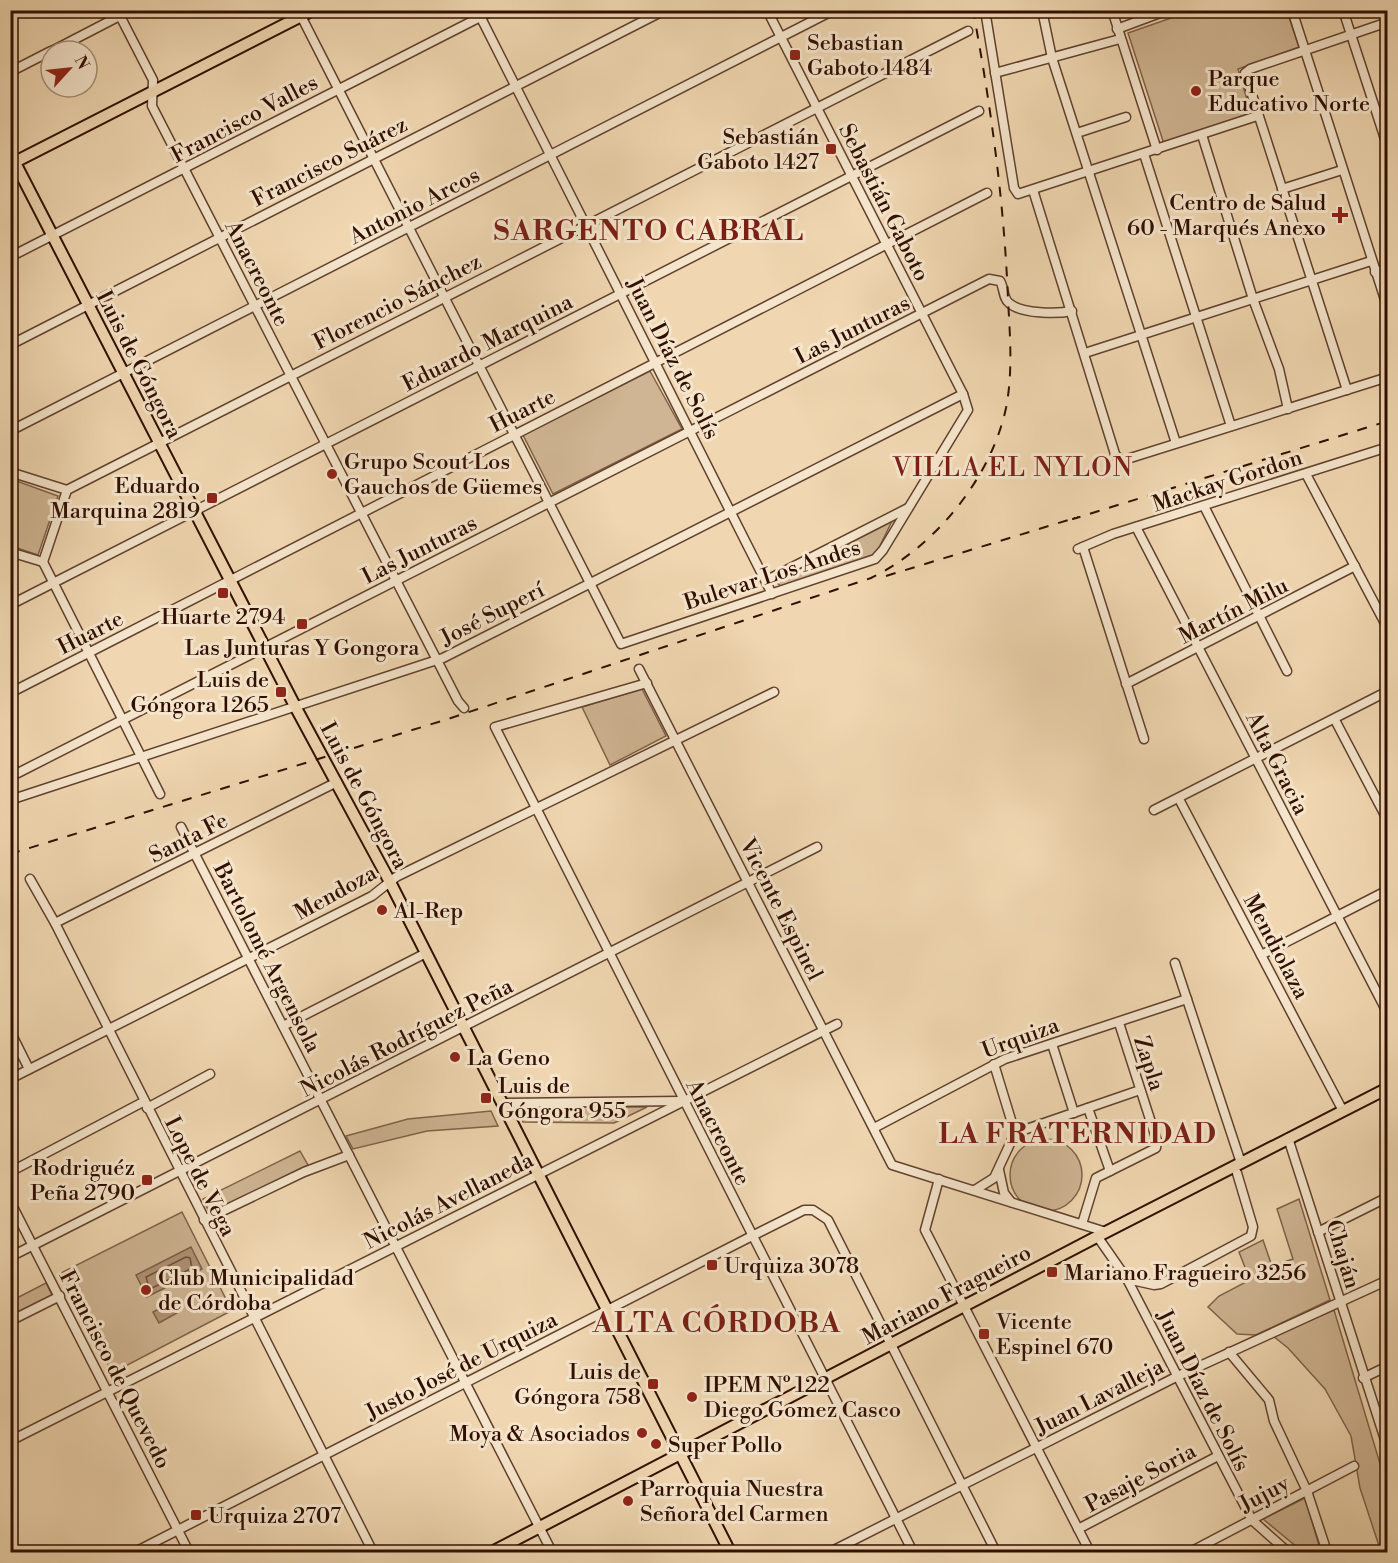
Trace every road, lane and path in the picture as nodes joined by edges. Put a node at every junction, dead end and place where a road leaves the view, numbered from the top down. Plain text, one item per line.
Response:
1 (131, 10) edge
2 (313, 10) edge
3 (494, 10) edge
4 (665, 10) edge
5 (767, 10) edge
6 (834, 10) edge
7 (985, 10) edge
8 (1042, 10) edge
9 (1112, 10) edge
10 (1168, 10) edge
11 (1292, 10) edge
12 (1342, 10) edge
13 (119, 13) edge
14 (299, 14) edge
15 (479, 14) edge
16 (1388, 22) edge
17 (1117, 29) junction
18 (968, 31) dead end
19 (1350, 33) junction
20 (781, 38) junction
21 (72, 39) edge
22 (1120, 39) junction
23 (1304, 50) junction
24 (39, 57) edge
25 (1052, 58) junction
26 (10, 72) edge
27 (995, 73) junction
28 (516, 87) junction
29 (338, 90) junction
30 (153, 93) junction
31 (816, 106) junction
32 (979, 111) dead end
33 (1257, 116) junction
34 (1126, 117) dead end
35 (1077, 133) junction
36 (1202, 135) junction
37 (1388, 148) edge
38 (1157, 150) junction
39 (1144, 154) junction
40 (549, 155) junction
41 (373, 158) junction
42 (12, 160) edge
43 (184, 170) junction
44 (1342, 170) junction
45 (1089, 173) junction
46 (852, 174) junction
47 (1282, 189) junction
48 (1034, 190) junction
49 (987, 193) dead end
50 (586, 224) junction
51 (408, 229) junction
52 (53, 236) junction
53 (220, 237) junction
54 (888, 245) junction
55 (10, 257) edge
56 (1371, 261) junction
57 (1388, 269) edge
58 (1375, 272) junction
59 (1310, 280) junction
60 (621, 293) junction
61 (444, 297) junction
62 (1253, 299) junction
63 (87, 304) junction
64 (255, 307) junction
65 (1388, 309) edge
66 (1072, 311) junction
67 (922, 314) junction
68 (1196, 316) junction
69 (1141, 334) junction
70 (10, 345) edge
71 (1085, 353) junction
72 (656, 363) junction
73 (478, 366) junction
74 (124, 374) junction
75 (290, 375) junction
76 (1388, 377) edge
77 (1347, 390) junction
78 (963, 394) junction
79 (1288, 409) junction
80 (968, 410) joint
81 (1231, 426) junction
82 (10, 431) edge
83 (692, 432) junction
84 (513, 435) junction
85 (159, 442) junction
86 (1176, 443) junction
87 (326, 445) junction
88 (1388, 447) edge
89 (10, 472) edge
90 (1306, 474) junction
91 (67, 490) junction
92 (549, 504) junction
93 (1204, 506) junction
94 (909, 508) junction
95 (194, 511) junction
96 (732, 511) junction
97 (361, 512) junction
98 (1136, 528) junction
99 (10, 552) edge
100 (43, 562) junction
101 (1355, 566) junction
102 (230, 579) junction
103 (396, 580) junction
104 (767, 580) junction
105 (590, 583) junction
106 (53, 584) junction
107 (772, 594) junction
108 (10, 605) edge
109 (1260, 617) junction
110 (1388, 629) edge
111 (265, 648) junction
112 (1199, 648) junction
113 (90, 653) junction
114 (437, 660) junction
115 (639, 669) dead end
116 (1287, 671) dead end
117 (647, 682) junction
118 (1126, 684) junction
119 (1388, 691) edge
120 (774, 692) dead end
121 (10, 693) edge
122 (296, 708) junction
123 (464, 708) dead end
124 (1335, 720) junction
125 (124, 722) junction
126 (675, 738) junction
127 (1144, 739) dead end
128 (142, 757) junction
129 (1256, 759) junction
130 (10, 777) edge
131 (337, 782) junction
132 (160, 794) dead end
133 (1179, 799) junction
134 (10, 800) edge
135 (536, 808) junction
136 (1154, 810) dead end
137 (1388, 821) edge
138 (181, 827) dead end
139 (817, 847) dead end
140 (195, 853) junction
141 (30, 879) dead end
142 (748, 881) junction
143 (390, 882) junction
144 (1388, 890) edge
145 (1336, 916) junction
146 (55, 923) junction
147 (426, 953) junction
148 (609, 953) junction
149 (1261, 955) junction
150 (248, 958) junction
151 (1175, 963) dead end
152 (1187, 999) junction
153 (1388, 1014) edge
154 (1119, 1023) junction
155 (837, 1024) dead end
156 (283, 1026) junction
157 (464, 1028) junction
158 (107, 1030) junction
159 (10, 1031) edge
160 (824, 1031) junction
161 (1052, 1044) junction
162 (994, 1064) junction
163 (29, 1069) junction
164 (210, 1074) dead end
165 (10, 1079) edge
166 (1388, 1088) edge
167 (1140, 1090) junction
168 (321, 1100) junction
169 (683, 1101) junction
170 (502, 1103) junction
171 (145, 1105) junction
172 (1088, 1108) junction
173 (1343, 1111) junction
174 (1074, 1113) junction
175 (874, 1128) junction
176 (1015, 1133) junction
177 (1288, 1138) junction
178 (349, 1155) junction
179 (1239, 1168) junction
180 (999, 1170) junction
181 (1110, 1171) junction
182 (10, 1172) edge
183 (179, 1172) junction
184 (538, 1174) junction
185 (939, 1179) junction
186 (975, 1190) junction
187 (1388, 1197) edge
188 (10, 1201) edge
189 (1011, 1202) junction
190 (204, 1220) junction
191 (1082, 1224) junction
192 (1318, 1232) junction
193 (1102, 1234) junction
194 (752, 1236) junction
195 (33, 1245) junction
196 (396, 1246) junction
197 (10, 1257) edge
198 (1127, 1279) junction
199 (1388, 1280) edge
200 (60, 1296) junction
201 (1340, 1303) junction
202 (964, 1306) junction
203 (607, 1310) junction
204 (254, 1318) junction
205 (10, 1321) edge
206 (890, 1345) junction
207 (1229, 1352) junction
208 (1388, 1366) edge
209 (1176, 1377) junction
210 (1363, 1378) junction
211 (825, 1380) junction
212 (465, 1383) junction
213 (108, 1391) junction
214 (10, 1441) edge
215 (1036, 1448) junction
216 (1388, 1449) edge
217 (324, 1455) junction
218 (681, 1456) junction
219 (1218, 1456) junction
220 (1354, 1466) dead end
221 (962, 1486) junction
222 (1307, 1491) junction
223 (896, 1519) junction
224 (1252, 1520) junction
225 (540, 1528) junction
226 (1078, 1529) junction
227 (178, 1530) junction
228 (10, 1547) edge
229 (1209, 1548) edge
230 (14, 1552) edge
231 (135, 1552) edge
232 (189, 1552) edge
233 (373, 1552) edge
234 (492, 1552) edge
235 (552, 1552) edge
236 (730, 1552) edge
237 (830, 1552) edge
238 (913, 1552) edge
239 (996, 1552) edge
240 (1090, 1552) edge
241 (1190, 1552) edge
242 (1288, 1552) edge
243 (1327, 1552) edge

1 - 13 street
2 - 14 main road
3 - 15 street, Francisco Valles
4 - 28 street, Francisco Suárez
5 - 20 street, Sebastián Gaboto
6 - 20 street, Antonio Arcos
7 - 27 street
8 - 25 street
9 - 17 street
10 - 17 street
11 - 23 street
12 - 19 street
13 - 21 street
13 - 30 street, Anacreonte
14 - 29 street
14 - 30 main road
15 - 28 street, Juan Díaz de Solís
15 - 29 street, Francisco Valles
16 - 19 street
17 - 22 street
18 - 31 street, Florencio Sánchez
19 - 23 street
19 - 37 street
20 - 31 street, Sebastián Gaboto
20 - 40 street, Antonio Arcos
22 - 25 street
22 - 38 street
23 - 33 street
23 - 44 street
24 - 26 street
25 - 27 street
25 - 35 street
27 - 48 street
28 - 40 street, Juan Díaz de Solís
28 - 41 street, Francisco Suárez
29 - 41 street
29 - 43 street, Francisco Valles
30 - 42 main road
30 - 43 street, Anacreonte
31 - 46 street, Sebastián Gaboto
31 - 50 street, Florencio Sánchez
32 - 46 street, Eduardo Marquina
33 - 36 street
33 - 47 street
34 - 35 street
35 - 45 street
36 - 38 street
36 - 62 street
38 - 39 street
39 - 45 street
39 - 68 street
40 - 50 street, Juan Díaz de Solís
40 - 51 street, Antonio Arcos
41 - 51 street
41 - 53 street, Francisco Suárez
42 - 52 main road, Luis de Góngora
43 - 52 street, Francisco Valles
43 - 53 street, Anacreonte
44 - 47 street
44 - 56 street
45 - 48 street
45 - 69 street
46 - 54 street, Sebastián Gaboto
46 - 60 street, Eduardo Marquina
47 - 59 street
48 - 66 street
49 - 54 street, Huarte
50 - 60 street, Juan Díaz de Solís
50 - 61 street, Florencio Sánchez
51 - 61 street
51 - 64 street, Antonio Arcos
52 - 55 street, Francisco Valles
52 - 63 main road, Luis de Góngora
53 - 63 street, Francisco Suárez
53 - 64 street, Anacreonte
54 - 67 street, Sebastián Gaboto
54 - 72 street, Huarte
56 - 58 street
56 - 59 street
57 - 58 street
58 - 65 street
59 - 62 street
59 - 77 street
60 - 72 street, Juan Díaz de Solís
60 - 73 street, Eduardo Marquina
61 - 73 street
61 - 75 street, Florencio Sánchez
62 - 68 street
62 - 79 street
63 - 70 street, Francisco Suárez
63 - 74 main road, Luis de Góngora
64 - 74 street, Antonio Arcos
64 - 75 street, Anacreonte
66 - 67 street, Las Junturas
66 - 71 street
67 - 78 street, Sebastián Gaboto
67 - 83 street, Las Junturas
68 - 69 street
68 - 81 street
69 - 71 street
69 - 86 street
71 - 86 street
72 - 83 street, Juan Díaz de Solís
72 - 84 street, Huarte
73 - 84 street
73 - 87 street, Eduardo Marquina
74 - 82 street, Antonio Arcos
74 - 85 main road, Luis de Góngora
75 - 85 street, Florencio Sánchez
75 - 87 street, Anacreonte
76 - 77 street
77 - 79 street
78 - 80 street, Sebastián Gaboto
78 - 96 street, José Superí
79 - 81 street
80 - 94 street, Bulevar Los Andes
81 - 86 street
83 - 92 street, Las Junturas
83 - 96 street, Juan Díaz de Solís
84 - 92 street
84 - 97 street, Huarte
85 - 91 street, Florencio Sánchez
85 - 95 main road, Luis de Góngora
87 - 95 street, Eduardo Marquina
87 - 97 street, Anacreonte
88 - 90 street, Mackay Gordon
89 - 91 street
90 - 93 street, Mackay Gordon
90 - 101 street
91 - 100 street
92 - 103 street, Las Junturas
92 - 105 street
93 - 98 street, Mackay Gordon
93 - 109 street
94 - 104 street, Bulevar Los Andes
94 - 107 street, Bulevar Los Andes
95 - 102 main road, Luis de Góngora
95 - 106 street, Eduardo Marquina
96 - 104 street, Juan Díaz de Solís
96 - 105 street, José Superí
97 - 102 street, Huarte
97 - 103 street, Anacreonte
98 - 112 street, Alta Gracia
98 - 118 street, Mackay Gordon
99 - 100 street
100 - 106 street
101 - 109 street, Martín Milu
101 - 110 street
102 - 111 main road, Luis de Góngora
102 - 113 street, Huarte
103 - 111 street, Las Junturas
103 - 114 street, Anacreonte
104 - 107 street, Juan Díaz de Solís
105 - 107 street, Bulevar Los Andes
105 - 114 street, José Superí
106 - 108 street, Eduardo Marquina
106 - 113 street
109 - 112 street, Martín Milu
109 - 116 street
111 - 122 main road, Luis de Góngora
111 - 125 street, Las Junturas
112 - 118 street, Martín Milu
112 - 129 street, Alta Gracia
113 - 121 street, Huarte
113 - 125 street
114 - 122 street, José Superí
114 - 123 street, Anacreonte
115 - 117 street, Vicente Espinel
117 - 126 street, Vicente Espinel
117 - 135 street, Anacreonte
118 - 127 street
119 - 124 street
120 - 126 street, Mendoza
122 - 128 street, José Superí
122 - 131 main road, Luis de Góngora
124 - 129 street
124 - 137 street
125 - 128 street
125 - 130 street, Las Junturas
126 - 135 street, Mendoza
126 - 142 street, Vicente Espinel
128 - 132 street
128 - 134 street, José Superí
129 - 133 street
129 - 145 street, Alta Gracia
131 - 140 street, Santa Fe
131 - 143 main road, Luis de Góngora
133 - 136 street
133 - 149 street, Mendiolaza
135 - 143 street, Mendoza
135 - 148 street, Anacreonte
138 - 140 street, Bartolomé Argensola
139 - 142 street, Nicolás Rodríguez Peña
140 - 146 street, Santa Fe
140 - 150 street, Bartolomé Argensola
141 - 146 street, Lope de Vega
142 - 148 street, Nicolás Rodríguez Peña
142 - 160 street, Vicente Espinel
143 - 147 main road, Luis de Góngora
143 - 150 street, Mendoza
144 - 145 street
145 - 149 street
145 - 153 street, Alta Gracia
146 - 158 street, Lope de Vega
147 - 156 street
147 - 157 main road, Luis de Góngora
148 - 157 street, Nicolás Rodríguez Peña
148 - 169 street, Anacreonte
149 - 173 street, Mendiolaza
150 - 156 street, Bartolomé Argensola
150 - 158 street, Mendoza
151 - 152 street
152 - 154 street, Urquiza
152 - 179 street
154 - 161 street, Urquiza
154 - 167 street, Zapla
155 - 160 street, Nicolás Avellaneda
156 - 168 street, Bartolomé Argensola
157 - 168 street, Nicolás Rodríguez Peña
157 - 170 main road, Luis de Góngora
158 - 163 street, Mendoza
158 - 171 street, Lope de Vega
159 - 163 street
160 - 169 street, Nicolás Avellaneda
160 - 175 street, Vicente Espinel
161 - 162 street, Urquiza
161 - 174 street
162 - 175 street, Urquiza
162 - 176 street
163 - 165 street, Mendoza
164 - 171 street
166 - 173 main road, Mariano Fragueiro
167 - 172 street
167 - 181 street, Zapla
168 - 178 street, Bartolomé Argensola
168 - 183 street, Nicolás Rodríguez Peña
169 - 170 street
169 - 184 street, Nicolás Avellaneda
169 - 194 street, Anacreonte
170 - 184 main road, Luis de Góngora
171 - 182 street
171 - 183 street, Lope de Vega
172 - 174 street
172 - 181 street
173 - 177 main road, Mariano Fragueiro
174 - 176 street
175 - 185 street, Vicente Espinel
176 - 180 street
177 - 179 main road, Mariano Fragueiro
177 - 192 street, Chaján
178 - 190 street
178 - 196 street, Bartolomé Argensola
179 - 193 main road, Mariano Fragueiro
179 - 198 street
180 - 186 street
180 - 189 street
181 - 191 street
183 - 190 street, Lope de Vega
183 - 195 street, Nicolás Rodríguez Peña
184 - 196 street, Nicolás Avellaneda
184 - 203 main road, Luis de Góngora
185 - 186 street
185 - 202 street
186 - 189 street
187 - 192 street
188 - 195 street, Francisco de Quevedo
189 - 191 street
190 - 204 street, Lope de Vega
191 - 193 street
192 - 201 street, Chaján
193 - 198 street, Juan Díaz de Solís
193 - 202 main road, Mariano Fragueiro
194 - 203 street, Justo José de Urquiza
194 - 206 street, Justo José de Urquiza
194 - 211 street, Anacreonte
195 - 197 street, Nicolás Rodríguez Peña
195 - 200 street, Francisco de Quevedo
196 - 204 street, Nicolás Avellaneda
196 - 212 street, Bartolomé Argensola
198 - 209 street, Juan Díaz de Solís
199 - 201 street, Juan Lavalleja
200 - 205 street
200 - 213 street, Francisco de Quevedo
201 - 207 street, Juan Lavalleja
201 - 210 street, Chaján
202 - 206 main road, Mariano Fragueiro
202 - 215 street
203 - 212 street, Justo José de Urquiza
203 - 218 main road, Luis de Góngora
204 - 213 street, Nicolás Avellaneda
204 - 217 street, Lope de Vega
206 - 211 main road, Mariano Fragueiro
206 - 221 street
207 - 209 street, Juan Lavalleja
207 - 222 street
208 - 210 street
209 - 215 street, Juan Lavalleja
209 - 219 street, Juan Díaz de Solís
210 - 216 street, Chaján
211 - 218 main road, Mariano Fragueiro
211 - 223 street, Anacreonte
212 - 217 street, Justo José de Urquiza
212 - 225 street, Bartolomé Argensola
213 - 214 street, Nicolás Avellaneda
213 - 227 street, Francisco de Quevedo
215 - 221 street, Juan Lavalleja
215 - 226 street
217 - 227 street, Justo José de Urquiza
217 - 233 street, Lope de Vega
218 - 225 main road, Mariano Fragueiro
218 - 236 main road, Luis de Góngora
219 - 224 street, Juan Díaz de Solís
219 - 226 street, Pasaje Soria
220 - 222 street, Jujuy
221 - 223 street, Juan Lavalleja
221 - 239 street
222 - 224 street, Jujuy
222 - 243 street
223 - 237 street, Juan Lavalleja
223 - 238 street, Anacreonte
224 - 229 street, Jujuy
224 - 242 street, Juan Díaz de Solís
225 - 234 main road, Mariano Fragueiro
225 - 235 street, Bartolomé Argensola
226 - 240 street
227 - 231 street, Justo José de Urquiza
227 - 232 street, Francisco de Quevedo
228 - 230 street
229 - 241 street, Jujuy

